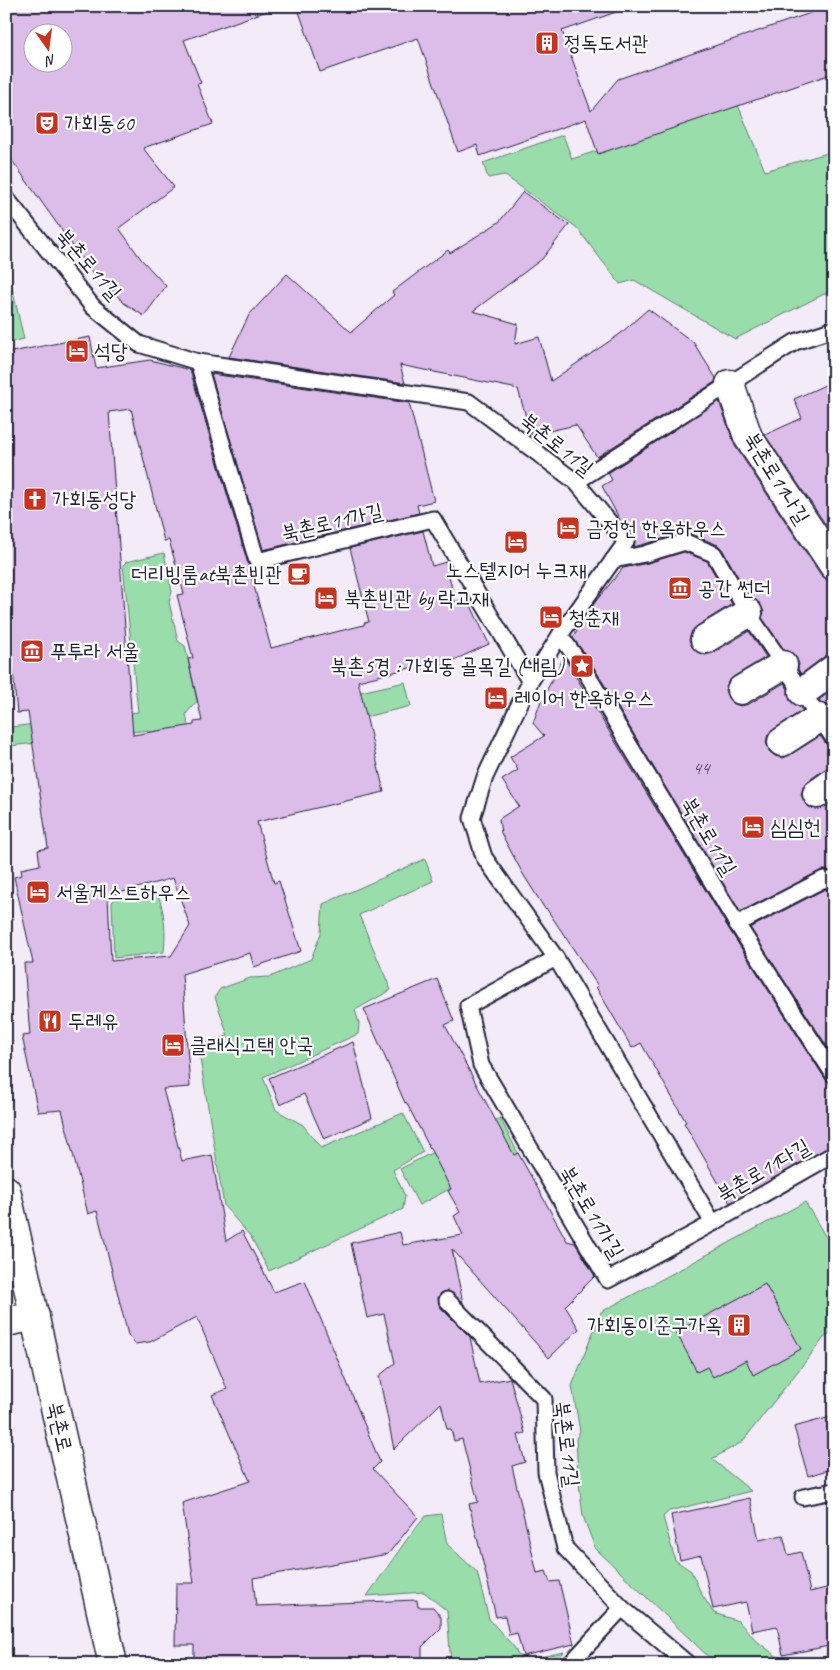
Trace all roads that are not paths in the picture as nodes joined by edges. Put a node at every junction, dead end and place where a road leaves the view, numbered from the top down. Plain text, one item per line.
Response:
1 (6, 198) edge
2 (834, 329) edge
3 (198, 362) junction
4 (730, 384) junction
5 (576, 482) junction
6 (613, 560) junction
7 (834, 566) edge
8 (748, 613) junction
9 (560, 635) junction
10 (705, 640) dead end
11 (783, 665) junction
12 (834, 668) edge
13 (530, 682) junction
14 (741, 690) dead end
15 (803, 692) junction
16 (826, 729) edge
17 (782, 742) dead end
18 (834, 882) edge
19 (737, 924) junction
20 (556, 958) junction
21 (834, 1075) edge
22 (834, 1154) edge
23 (6, 1190) edge
24 (712, 1223) junction
25 (447, 1300) dead end
26 (35, 1316) junction
27 (6, 1322) edge
28 (834, 1491) edge
29 (802, 1497) dead end
30 (622, 1608) junction
31 (113, 1664) edge
32 (570, 1664) edge
33 (688, 1664) edge

1 - 3 lane, 북촌로11길
2 - 4 lane
3 - 5 lane, 북촌로11길
3 - 13 lane, 북촌로11가길
4 - 5 lane
4 - 7 street, 북촌로11나길
5 - 6 lane, 북촌로11길
6 - 8 lane
6 - 9 lane, 북촌로11길
8 - 10 street
8 - 11 lane
9 - 13 lane
9 - 19 lane, 북촌로11길
11 - 14 street
11 - 15 lane
12 - 15 street
13 - 20 lane
15 - 16 lane
16 - 17 street
18 - 19 lane
19 - 21 lane, 북촌로11길
20 - 24 lane
20 - 24 lane, 북촌로11가길
22 - 24 lane, 북촌로11다길
23 - 26 street, 북촌로
25 - 30 lane, 북촌로11길
26 - 27 street
26 - 31 street, 북촌로
28 - 29 lane
30 - 32 lane
30 - 33 lane, 북촌로11길

